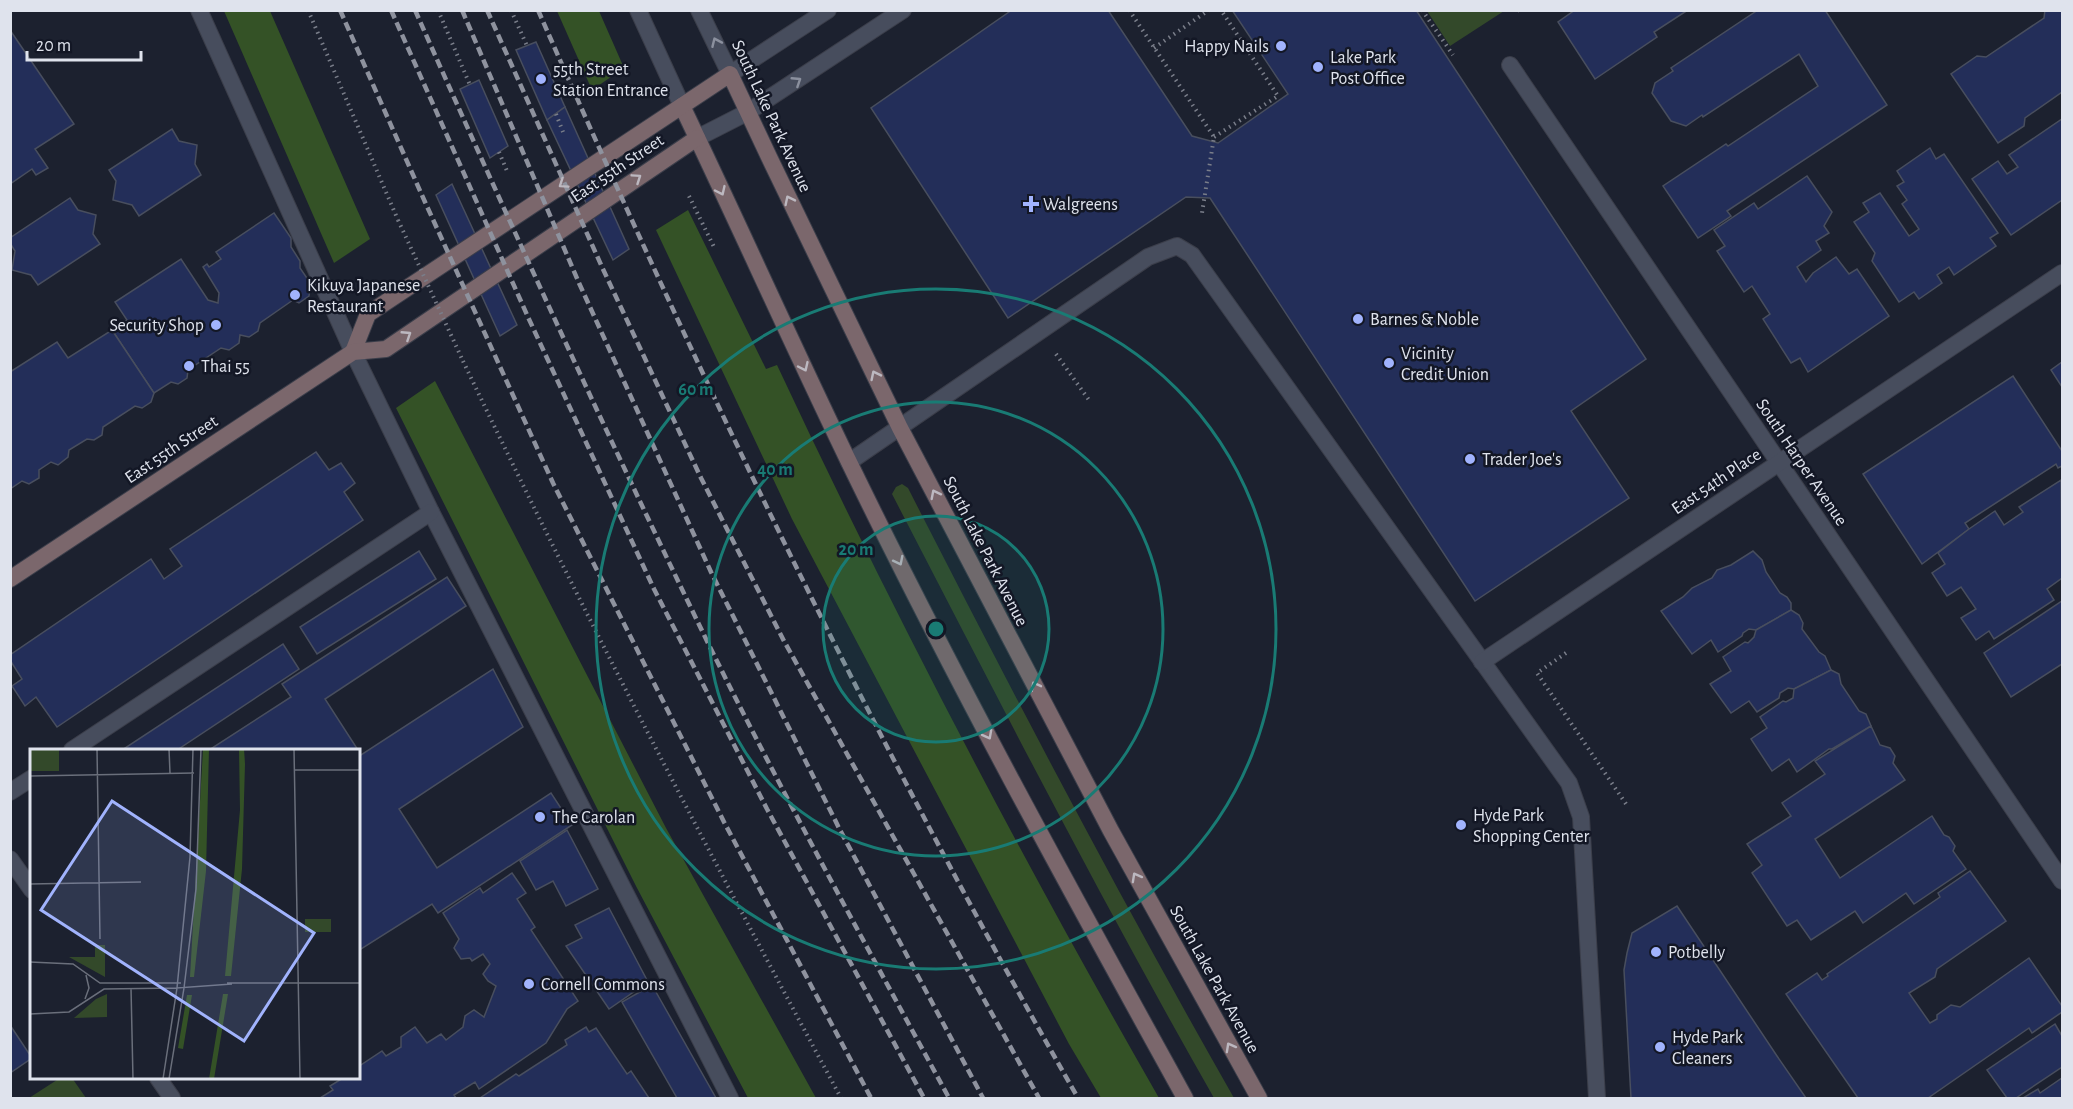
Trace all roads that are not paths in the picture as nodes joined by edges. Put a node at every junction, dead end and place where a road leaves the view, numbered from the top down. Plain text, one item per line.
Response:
1 (199, 10) edge
2 (638, 10) edge
3 (699, 10) edge
4 (828, 10) edge
5 (903, 10) edge
6 (1510, 65) dead end
7 (730, 74) junction
8 (682, 105) junction
9 (748, 112) junction
10 (697, 138) junction
11 (2062, 273) edge
12 (352, 352) junction
13 (900, 428) junction
14 (849, 462) junction
15 (1779, 463) junction
16 (431, 512) junction
17 (10, 579) edge
18 (1482, 662) junction
19 (74, 749) edge
20 (30, 779) edge
21 (10, 792) edge
22 (10, 859) edge
23 (2062, 881) edge
24 (30, 887) edge
25 (159, 1079) edge
26 (172, 1098) edge
27 (730, 1098) edge
28 (1185, 1098) edge
29 (1259, 1098) edge
30 (1597, 1098) edge

1 - 12 street
2 - 8 street
7 -> 3 street, South Lake Park Avenue
4 - 7 street, East 55th Street
9 -> 5 street, East 55th Street
6 - 15 street, South Harper Avenue
7 - 8 main road, East 55th Street
7 - 9 main road, South Lake Park Avenue
8 - 10 main road
8 -> 12 main road, East 55th Street
9 - 10 street, East 55th Street
13 -> 9 main road, South Lake Park Avenue
12 -> 10 main road, East 55th Street
10 -> 14 main road
11 - 15 street, East 54th Place
12 - 16 street
12 - 17 main road, East 55th Street
13 - 14 street
13 - 18 street
29 -> 13 main road, South Lake Park Avenue
14 -> 28 main road
15 - 18 street, East 54th Place
15 - 23 street, South Harper Avenue
16 - 19 street
16 - 27 street
18 - 30 street
20 - 21 street
22 - 24 street
25 - 26 street

